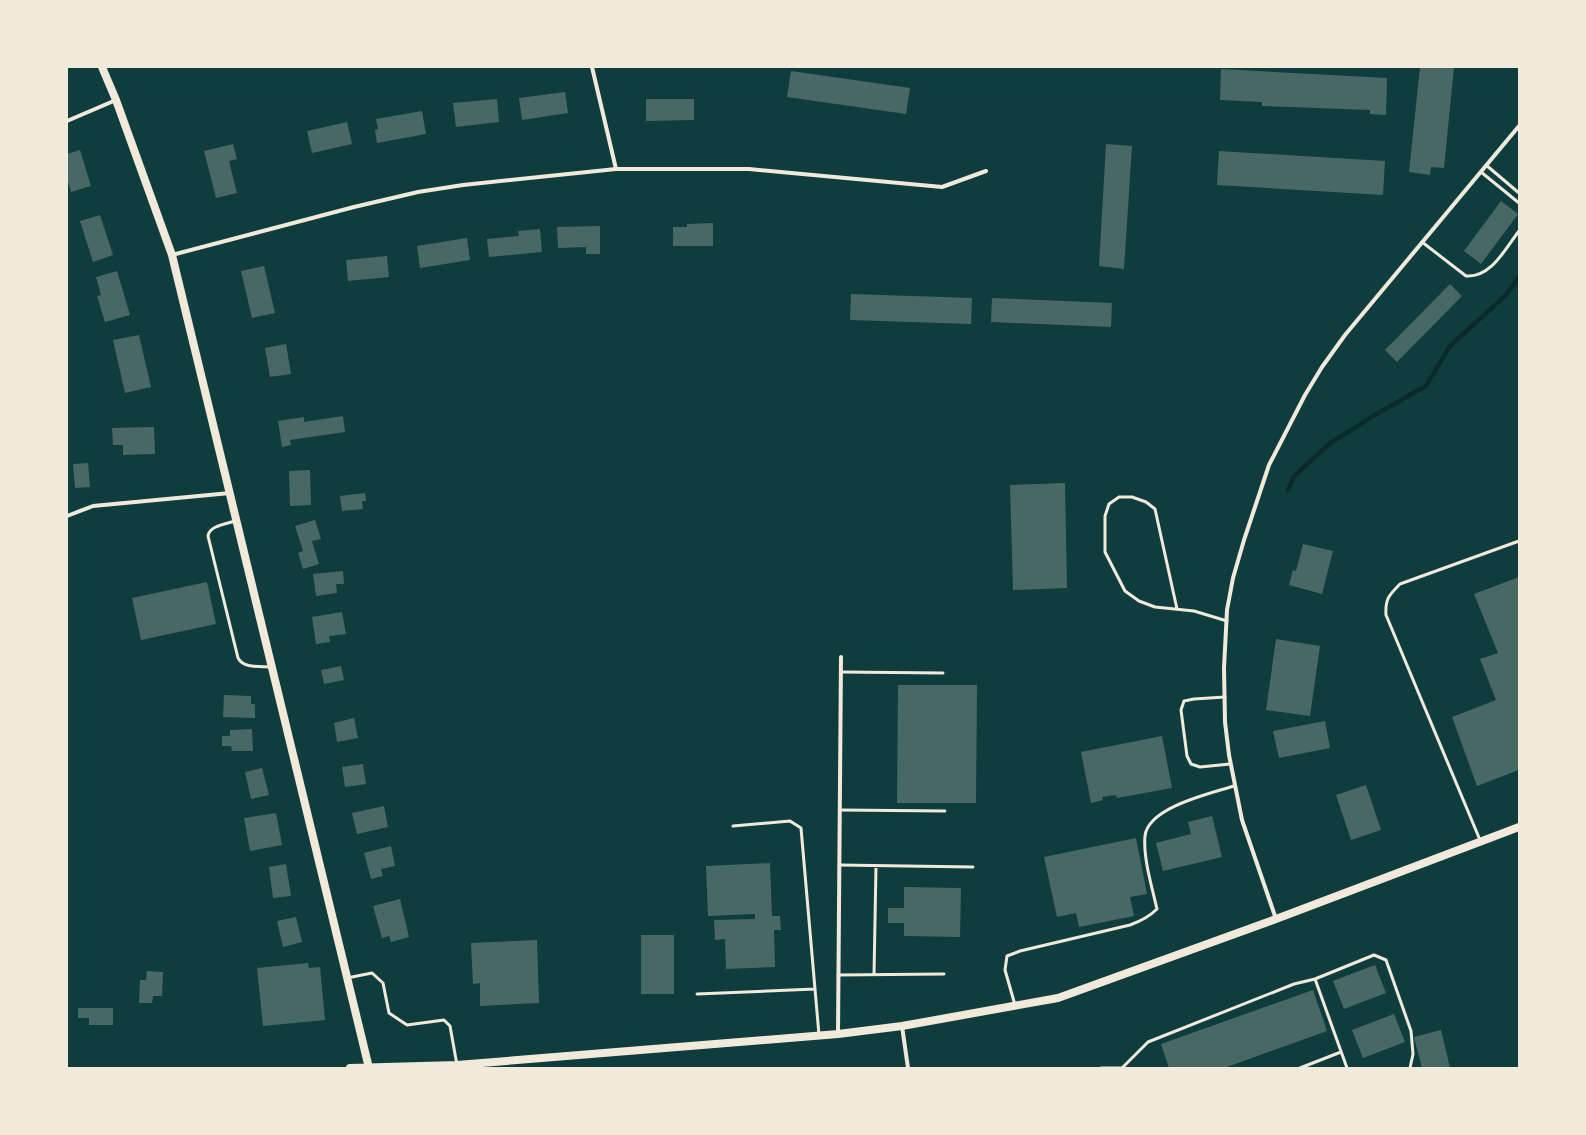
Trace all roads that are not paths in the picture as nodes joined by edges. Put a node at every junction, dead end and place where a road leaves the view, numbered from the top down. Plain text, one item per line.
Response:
1 (102, 67) edge
2 (592, 67) edge
3 (116, 100) junction
4 (67, 120) edge
5 (1518, 129) edge
6 (1486, 165) junction
7 (616, 169) junction
8 (986, 171) dead end
9 (1481, 172) junction
10 (1519, 193) edge
11 (1519, 203) edge
12 (1519, 231) edge
13 (1422, 242) junction
14 (172, 255) junction
15 (230, 494) junction
16 (67, 516) edge
17 (236, 521) junction
18 (1519, 541) edge
19 (1177, 609) junction
20 (1227, 621) junction
21 (841, 657) dead end
22 (272, 667) junction
23 (841, 672) junction
24 (943, 673) dead end
25 (1225, 697) junction
26 (1230, 764) junction
27 (1234, 786) junction
28 (840, 810) junction
29 (945, 811) dead end
30 (733, 826) dead end
31 (1519, 827) edge
32 (1481, 842) junction
33 (839, 865) junction
34 (876, 866) junction
35 (973, 867) dead end
36 (1276, 919) junction
37 (944, 974) dead end
38 (838, 975) junction
39 (874, 975) junction
40 (346, 978) junction
41 (1315, 979) junction
42 (815, 989) junction
43 (698, 994) dead end
44 (1015, 1005) junction
45 (902, 1026) junction
46 (838, 1034) junction
47 (819, 1035) junction
48 (1341, 1052) junction
49 (457, 1065) junction
50 (369, 1067) edge
51 (350, 1068) edge
52 (908, 1068) edge
53 (1101, 1068) edge
54 (1122, 1068) edge
55 (1300, 1068) edge
56 (1347, 1068) edge
57 (1410, 1068) edge

1 - 3 main road
2 - 7 street
3 - 4 street
3 - 14 main road
5 - 6 street
6 - 9 street
6 - 10 lane
7 - 8 street
7 - 14 street
9 - 11 lane
9 - 13 street
12 - 13 lane
13 - 20 street
14 - 15 main road
15 - 16 street
15 - 17 main road
17 - 22 main road
17 - 22 lane
18 - 32 lane
19 - 19 lane
19 - 20 lane
20 - 25 street
21 - 23 street
22 - 40 main road
23 - 24 lane
23 - 28 street
25 - 26 street
25 - 26 lane
26 - 27 street
27 - 36 street
27 - 44 lane
28 - 29 lane
28 - 33 street
30 - 42 lane
31 - 32 main road
32 - 36 main road
33 - 34 lane
33 - 38 street
34 - 35 lane
34 - 39 lane
36 - 44 main road
37 - 39 lane
38 - 39 lane
38 - 46 street
40 - 49 lane
40 - 50 main road
41 - 48 lane
41 - 54 lane
41 - 57 lane
42 - 43 lane
42 - 47 lane
44 - 45 main road
45 - 46 main road
45 - 52 street
46 - 47 main road
47 - 49 main road
48 - 55 lane
48 - 56 lane
49 - 50 main road
50 - 51 main road
53 - 54 lane

